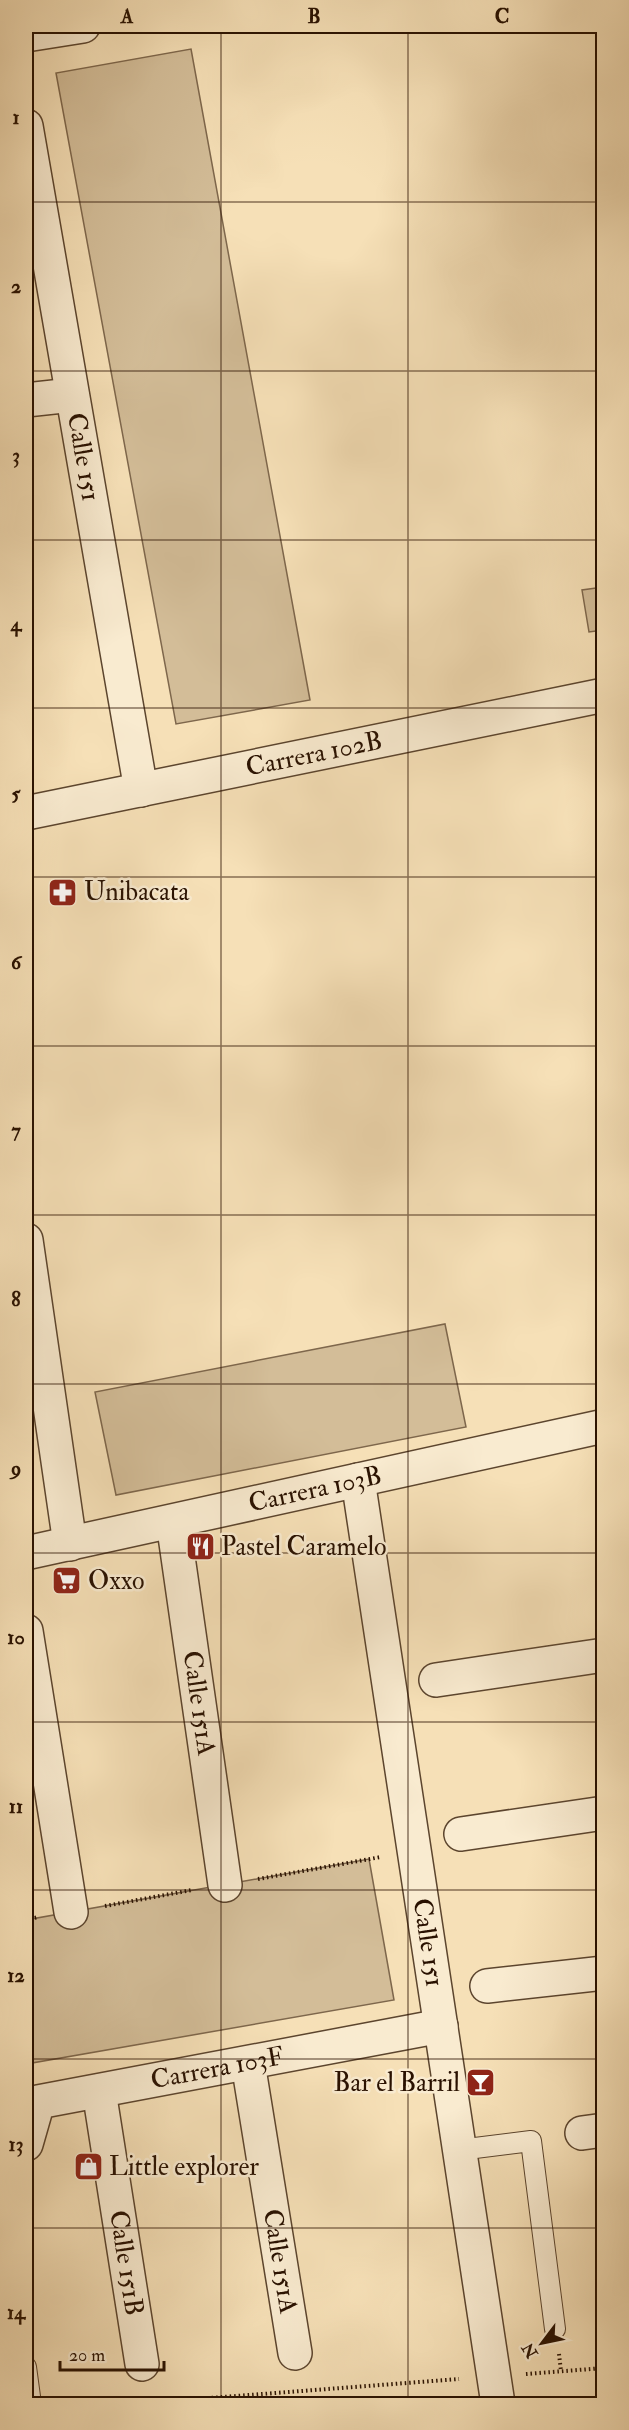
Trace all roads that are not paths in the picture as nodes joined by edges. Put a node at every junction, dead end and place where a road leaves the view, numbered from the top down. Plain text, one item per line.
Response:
1 (83, 26) edge
2 (26, 34) edge
3 (26, 126) edge
4 (72, 395) junction
5 (26, 400) edge
6 (603, 695) edge
7 (141, 790) junction
8 (26, 813) edge
9 (26, 1240) edge
10 (603, 1426) edge
11 (358, 1480) junction
12 (173, 1522) junction
13 (70, 1544) junction
14 (26, 1553) edge
15 (26, 1630) edge
16 (603, 1655) edge
17 (436, 1680) dead end
18 (603, 1813) edge
19 (461, 1834) dead end
20 (225, 1884) dead end
21 (71, 1912) dead end
22 (603, 1972) edge
23 (487, 1986) dead end
24 (441, 2026) junction
25 (248, 2062) junction
26 (99, 2091) junction
27 (26, 2144) edge
28 (459, 2150) junction
29 (555, 2329) dead end
30 (296, 2353) dead end
31 (142, 2364) dead end
32 (26, 2367) edge
33 (495, 2390) edge
34 (31, 2404) edge

1 - 2 street
3 - 4 street, Calle 151
4 - 5 street
4 - 7 street, Calle 151
6 - 7 street, Carrera 102B
7 - 8 street, Carrera 102B
9 - 13 street
10 - 11 street, Carrera 103B
11 - 12 street, Carrera 103B
11 - 24 street, Calle 151
12 - 13 street, Carrera 103B
12 - 20 street, Calle 151A
13 - 14 street, Carrera 103B
15 - 21 street
16 - 17 street
18 - 19 street
22 - 23 street
24 - 25 street, Carrera 103F
24 - 28 street, Calle 151
25 - 26 street, Carrera 103F
25 - 30 street, Calle 151A
26 - 27 street, Carrera 103F
26 - 31 street, Calle 151B
28 - 29 lane
28 - 33 street, Calle 151
32 - 34 lane

